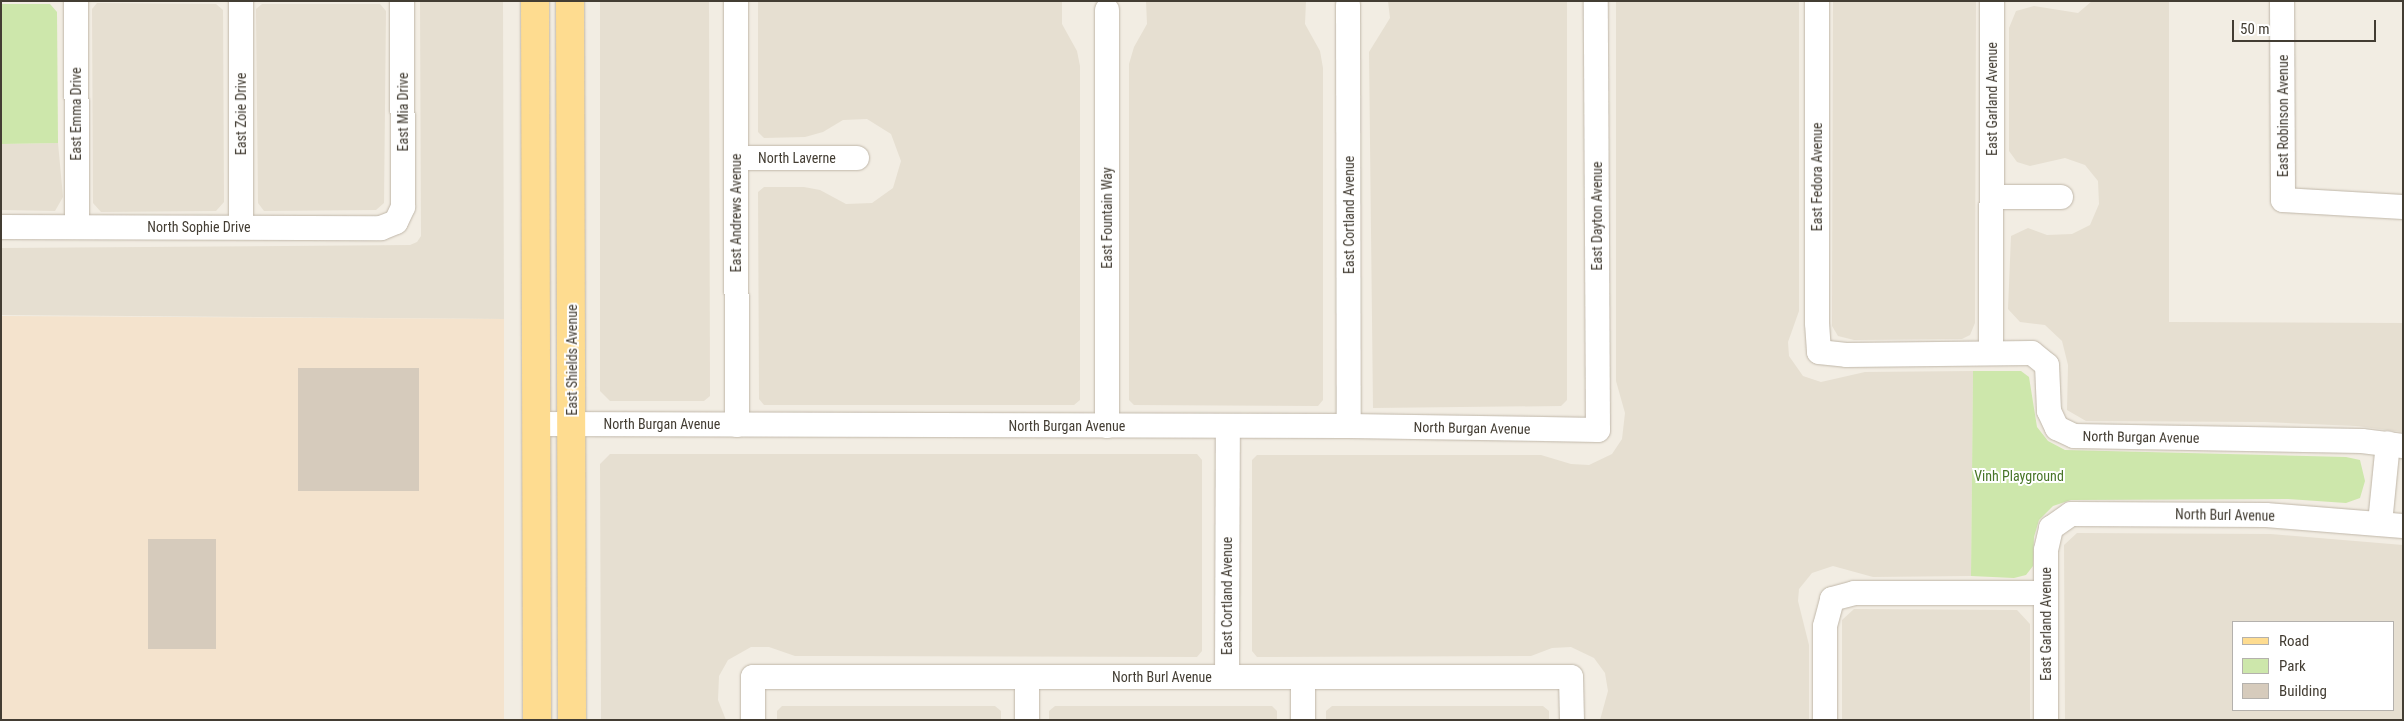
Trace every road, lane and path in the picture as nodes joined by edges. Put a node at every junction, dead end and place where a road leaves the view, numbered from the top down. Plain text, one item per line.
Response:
1 (76, 1) edge
2 (241, 1) edge
3 (402, 1) edge
4 (535, 1) edge
5 (554, 1) edge
6 (570, 1) edge
7 (736, 1) edge
8 (1596, 1) edge
9 (1817, 1) edge
10 (1992, 1) edge
11 (2282, 1) edge
12 (1348, 5) dead end
13 (1108, 10) dead end
14 (570, 127) junction
15 (736, 158) junction
16 (857, 158) dead end
17 (1992, 197) junction
18 (2061, 197) dead end
19 (2403, 207) edge
20 (396, 222) joint
21 (77, 226) junction
22 (1, 227) edge
23 (241, 227) junction
24 (1819, 352) joint
25 (1991, 352) junction
26 (536, 424) junction
27 (572, 424) junction
28 (737, 425) junction
29 (1106, 426) junction
30 (1228, 426) junction
31 (1349, 426) junction
32 (1598, 430) joint
33 (2395, 445) edge
34 (2380, 523) junction
35 (2403, 526) edge
36 (2051, 528) joint
37 (2046, 593) junction
38 (1027, 677) junction
39 (1227, 677) junction
40 (1303, 677) junction
41 (537, 720) edge
42 (572, 720) edge
43 (753, 720) edge
44 (1027, 720) edge
45 (1303, 720) edge
46 (1572, 720) edge
47 (1825, 720) edge
48 (2046, 720) edge

1 - 21 street, East Emma Drive
2 - 23 street, East Zoie Drive
3 - 20 street, East Mia Drive
4 - 26 main road
5 - 14 main road
6 - 14 main road, East Shields Avenue
7 - 15 street, East Andrews Avenue
8 - 32 street, East Dayton Avenue
9 - 24 street, East Fedora Avenue
10 - 17 street, East Garland Avenue
11 - 19 street, East Robinson Avenue
12 - 31 street, East Cortland Avenue
13 - 29 street, East Fountain Way
14 - 27 main road, East Shields Avenue
15 - 16 street, North Laverne
15 - 28 street, East Andrews Avenue
17 - 18 street
17 - 25 street, East Garland Avenue
20 - 23 street, North Sophie Drive
21 - 22 street, North Sophie Drive
21 - 23 street, North Sophie Drive
24 - 25 street, North Burgan Avenue
25 - 33 street, North Burgan Avenue
26 - 27 street, North Burgan Avenue
26 - 41 main road
27 - 28 street, North Burgan Avenue
27 - 42 main road, East Shields Avenue
28 - 29 street, North Burgan Avenue
29 - 30 street, North Burgan Avenue
30 - 31 street, North Burgan Avenue
30 - 39 street, East Cortland Avenue
31 - 32 street, North Burgan Avenue
33 - 34 street
34 - 35 street, North Burl Avenue
34 - 36 street, North Burl Avenue
36 - 37 street, East Garland Avenue
37 - 47 street
37 - 48 street, East Garland Avenue
38 - 39 street, North Burl Avenue
38 - 43 street, North Burl Avenue
38 - 44 street
39 - 40 street, North Burl Avenue
40 - 45 street
40 - 46 street, North Burl Avenue

